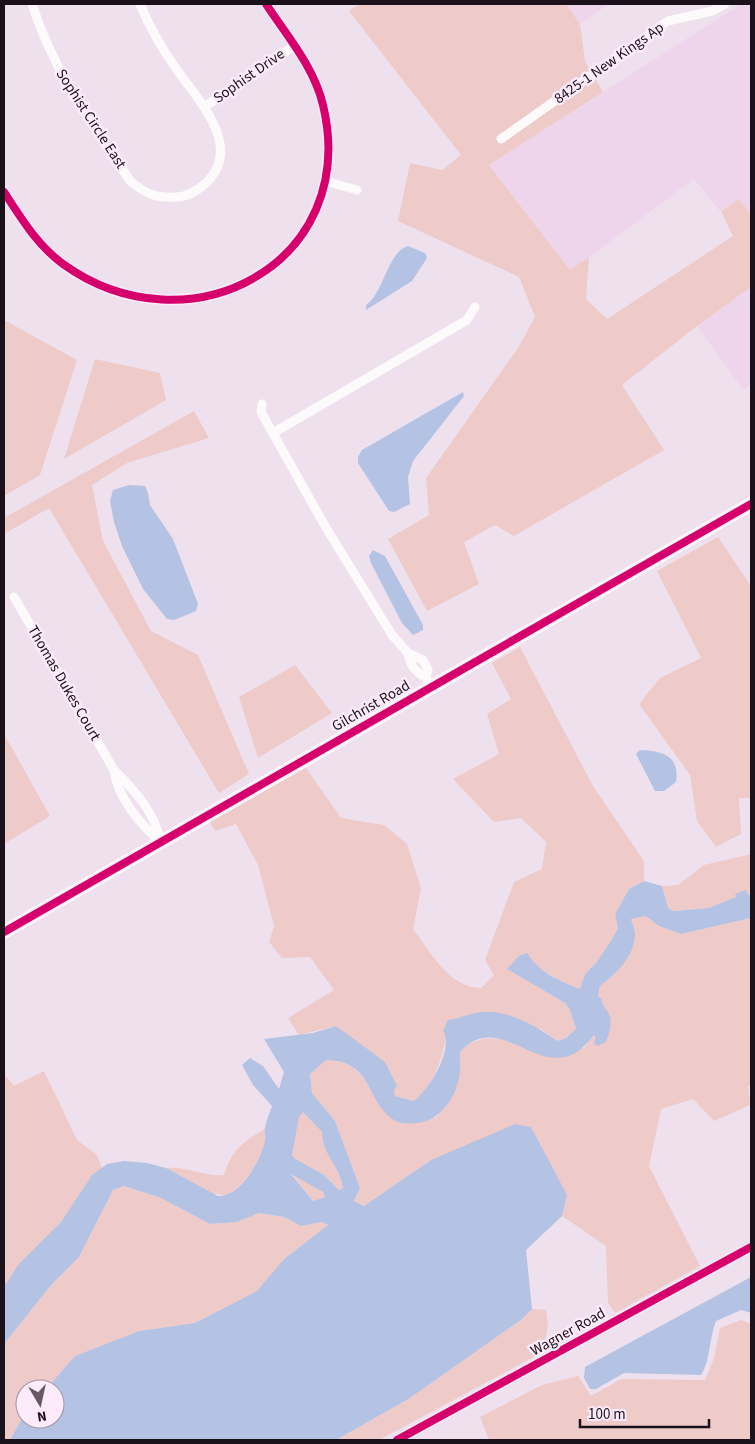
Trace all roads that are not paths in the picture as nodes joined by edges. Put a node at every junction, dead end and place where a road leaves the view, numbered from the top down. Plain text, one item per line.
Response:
1 (32, 4) edge
2 (140, 4) edge
3 (266, 4) edge
4 (725, 4) edge
5 (294, 46) junction
6 (204, 107) junction
7 (501, 139) dead end
8 (325, 181) junction
9 (357, 190) dead end
10 (4, 192) edge
11 (475, 308) dead end
12 (262, 404) dead end
13 (274, 433) junction
14 (751, 504) edge
15 (14, 597) dead end
16 (429, 682) junction
17 (114, 770) junction
18 (161, 842) junction
19 (4, 932) edge
20 (751, 1248) edge
21 (397, 1440) edge

1 - 6 street, Sophist Circle East
2 - 6 street
3 - 5 street
4 - 7 street, 8425-1 New Kings Ap
5 - 6 street, Sophist Drive
5 - 8 street
8 - 9 street
8 - 10 street
11 - 13 street
12 - 13 street
13 - 16 street
14 - 16 street, Gilchrist Road
15 - 17 street, Thomas Dukes Court
16 - 18 street, Gilchrist Road
17 - 18 street, Thomas Dukes Court
17 - 18 street, Thomas Dukes Court
18 - 19 street, Gilchrist Road
20 - 21 street, Wagner Road

